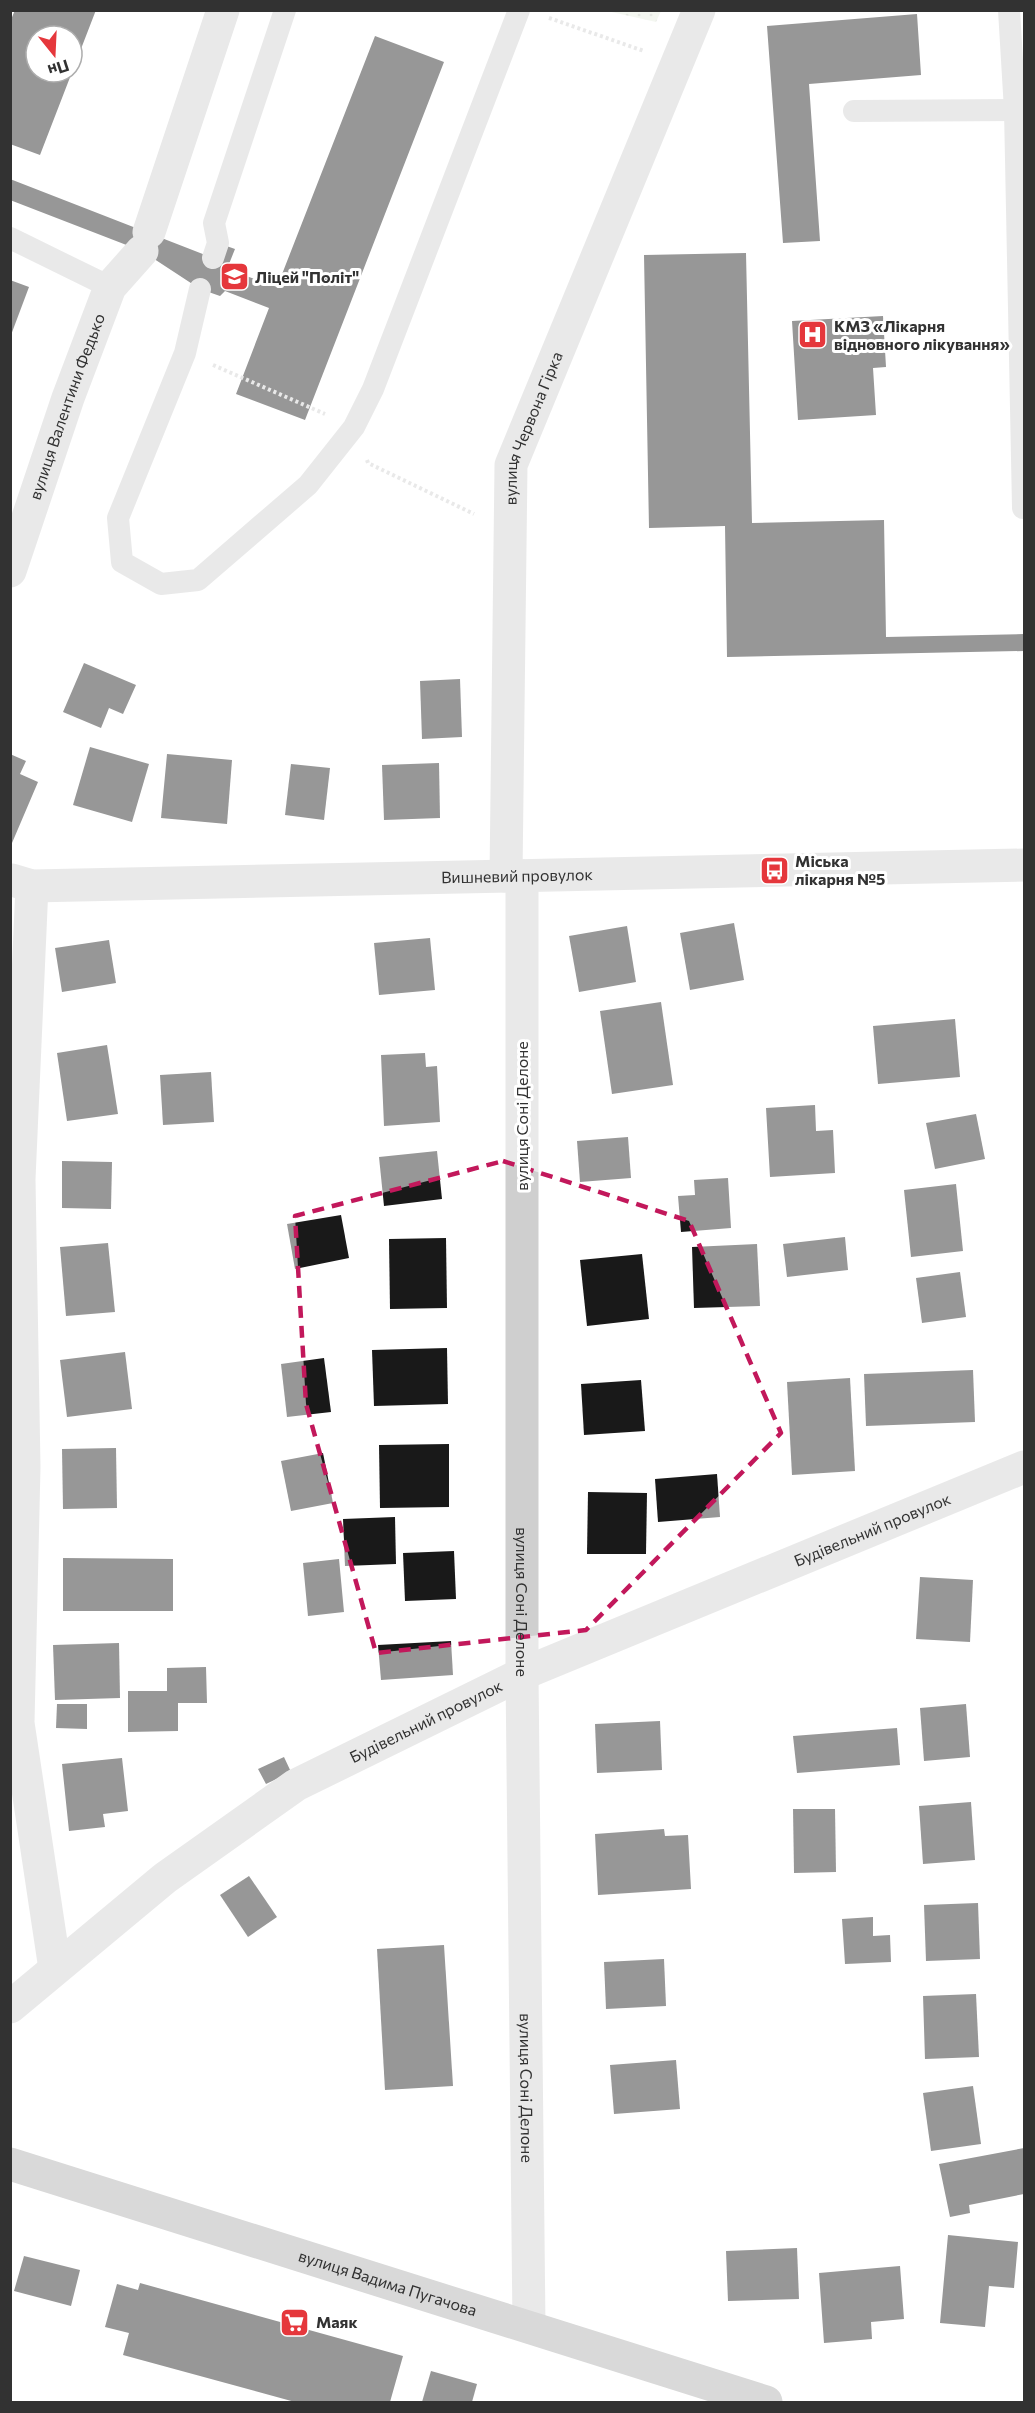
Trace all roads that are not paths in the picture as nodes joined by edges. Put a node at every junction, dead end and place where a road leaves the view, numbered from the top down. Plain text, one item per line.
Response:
1 (223, 10) edge
2 (285, 10) edge
3 (519, 10) edge
4 (699, 10) edge
5 (1009, 10) edge
6 (1015, 110) junction
7 (854, 111) dead end
8 (10, 238) edge
9 (213, 258) dead end
10 (110, 286) junction
11 (200, 289) dead end
12 (1023, 508) edge
13 (10, 571) edge
14 (1024, 865) edge
15 (514, 876) junction
16 (21, 883) edge
17 (1024, 1467) edge
18 (522, 1674) junction
19 (55, 1970) junction
20 (10, 2007) edge
21 (10, 2164) edge
22 (529, 2327) junction
23 (766, 2403) edge

1 - 10 street, вулиця Валентини Федько
2 - 9 lane
3 - 11 lane
4 - 15 street, вулиця Червона Гірка
5 - 6 lane
6 - 7 lane
6 - 12 lane
8 - 10 lane
10 - 13 street, вулиця Валентини Федько
14 - 15 street, Вишневий провулок
15 - 16 street, Вишневий провулок
15 - 18 street, вулиця Соні Делоне
16 - 19 street
17 - 18 street, Будівельний провулок
18 - 19 street, Будівельний провулок
18 - 22 street, вулиця Соні Делоне
19 - 20 street, Будівельний провулок
21 - 22 main road, вулиця Вадима Пугачова
22 - 23 main road, вулиця Вадима Пугачова

